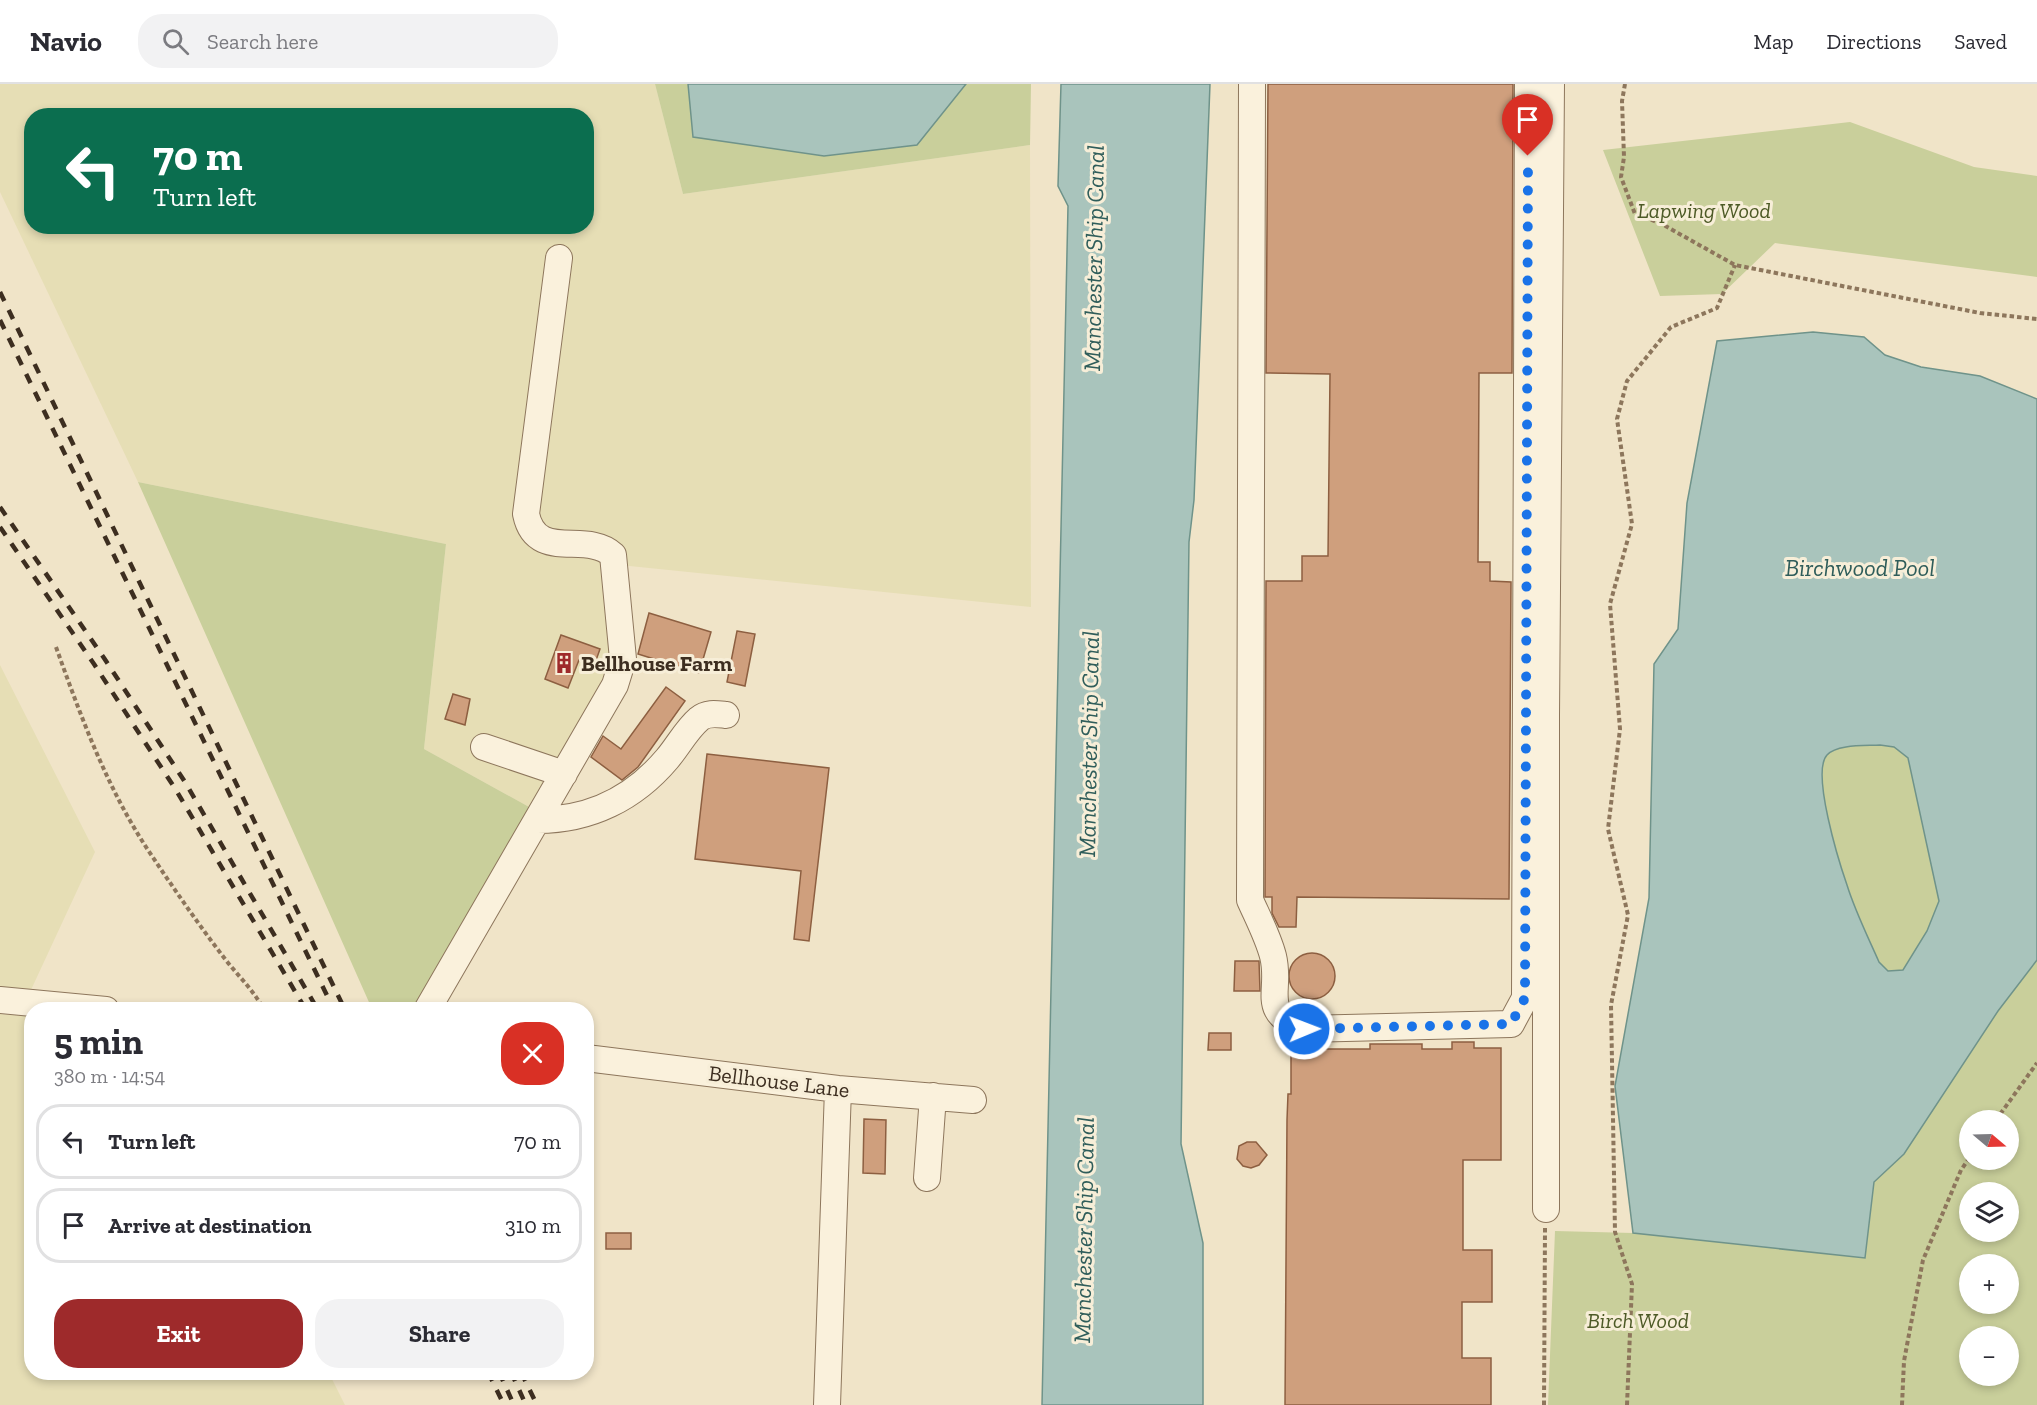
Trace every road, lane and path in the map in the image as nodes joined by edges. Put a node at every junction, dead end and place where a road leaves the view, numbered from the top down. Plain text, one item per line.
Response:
1 (1252, 84) edge
2 (1528, 84) edge
3 (1551, 84) edge
4 (1625, 84) edge
5 (559, 258) dead end
6 (1736, 265) junction
7 (2037, 319) edge
8 (56, 647) dead end
9 (726, 715) dead end
10 (484, 747) dead end
11 (564, 774) junction
12 (538, 820) junction
13 (0, 1000) edge
14 (24, 1002) edge
15 (260, 1002) edge
16 (432, 1002) edge
17 (594, 1059) edge
18 (2037, 1063) edge
19 (838, 1089) junction
20 (933, 1096) junction
21 (973, 1100) dead end
22 (2003, 1110) edge
23 (1961, 1170) edge
24 (927, 1178) dead end
25 (1546, 1209) joint
26 (827, 1405) edge
27 (1544, 1405) edge
28 (1627, 1405) edge
29 (1902, 1405) edge

1 - 2 street
3 - 25 street
4 - 6 path
5 - 11 street
6 - 7 path
6 - 28 path
8 - 15 path
9 - 12 street
10 - 11 street
11 - 12 street
12 - 16 street
13 - 14 street
17 - 19 street, Bellhouse Lane
18 - 22 path
19 - 20 street, Bellhouse Lane
19 - 26 street
20 - 21 street, Bellhouse Lane
20 - 24 street
23 - 29 path
25 - 27 path

